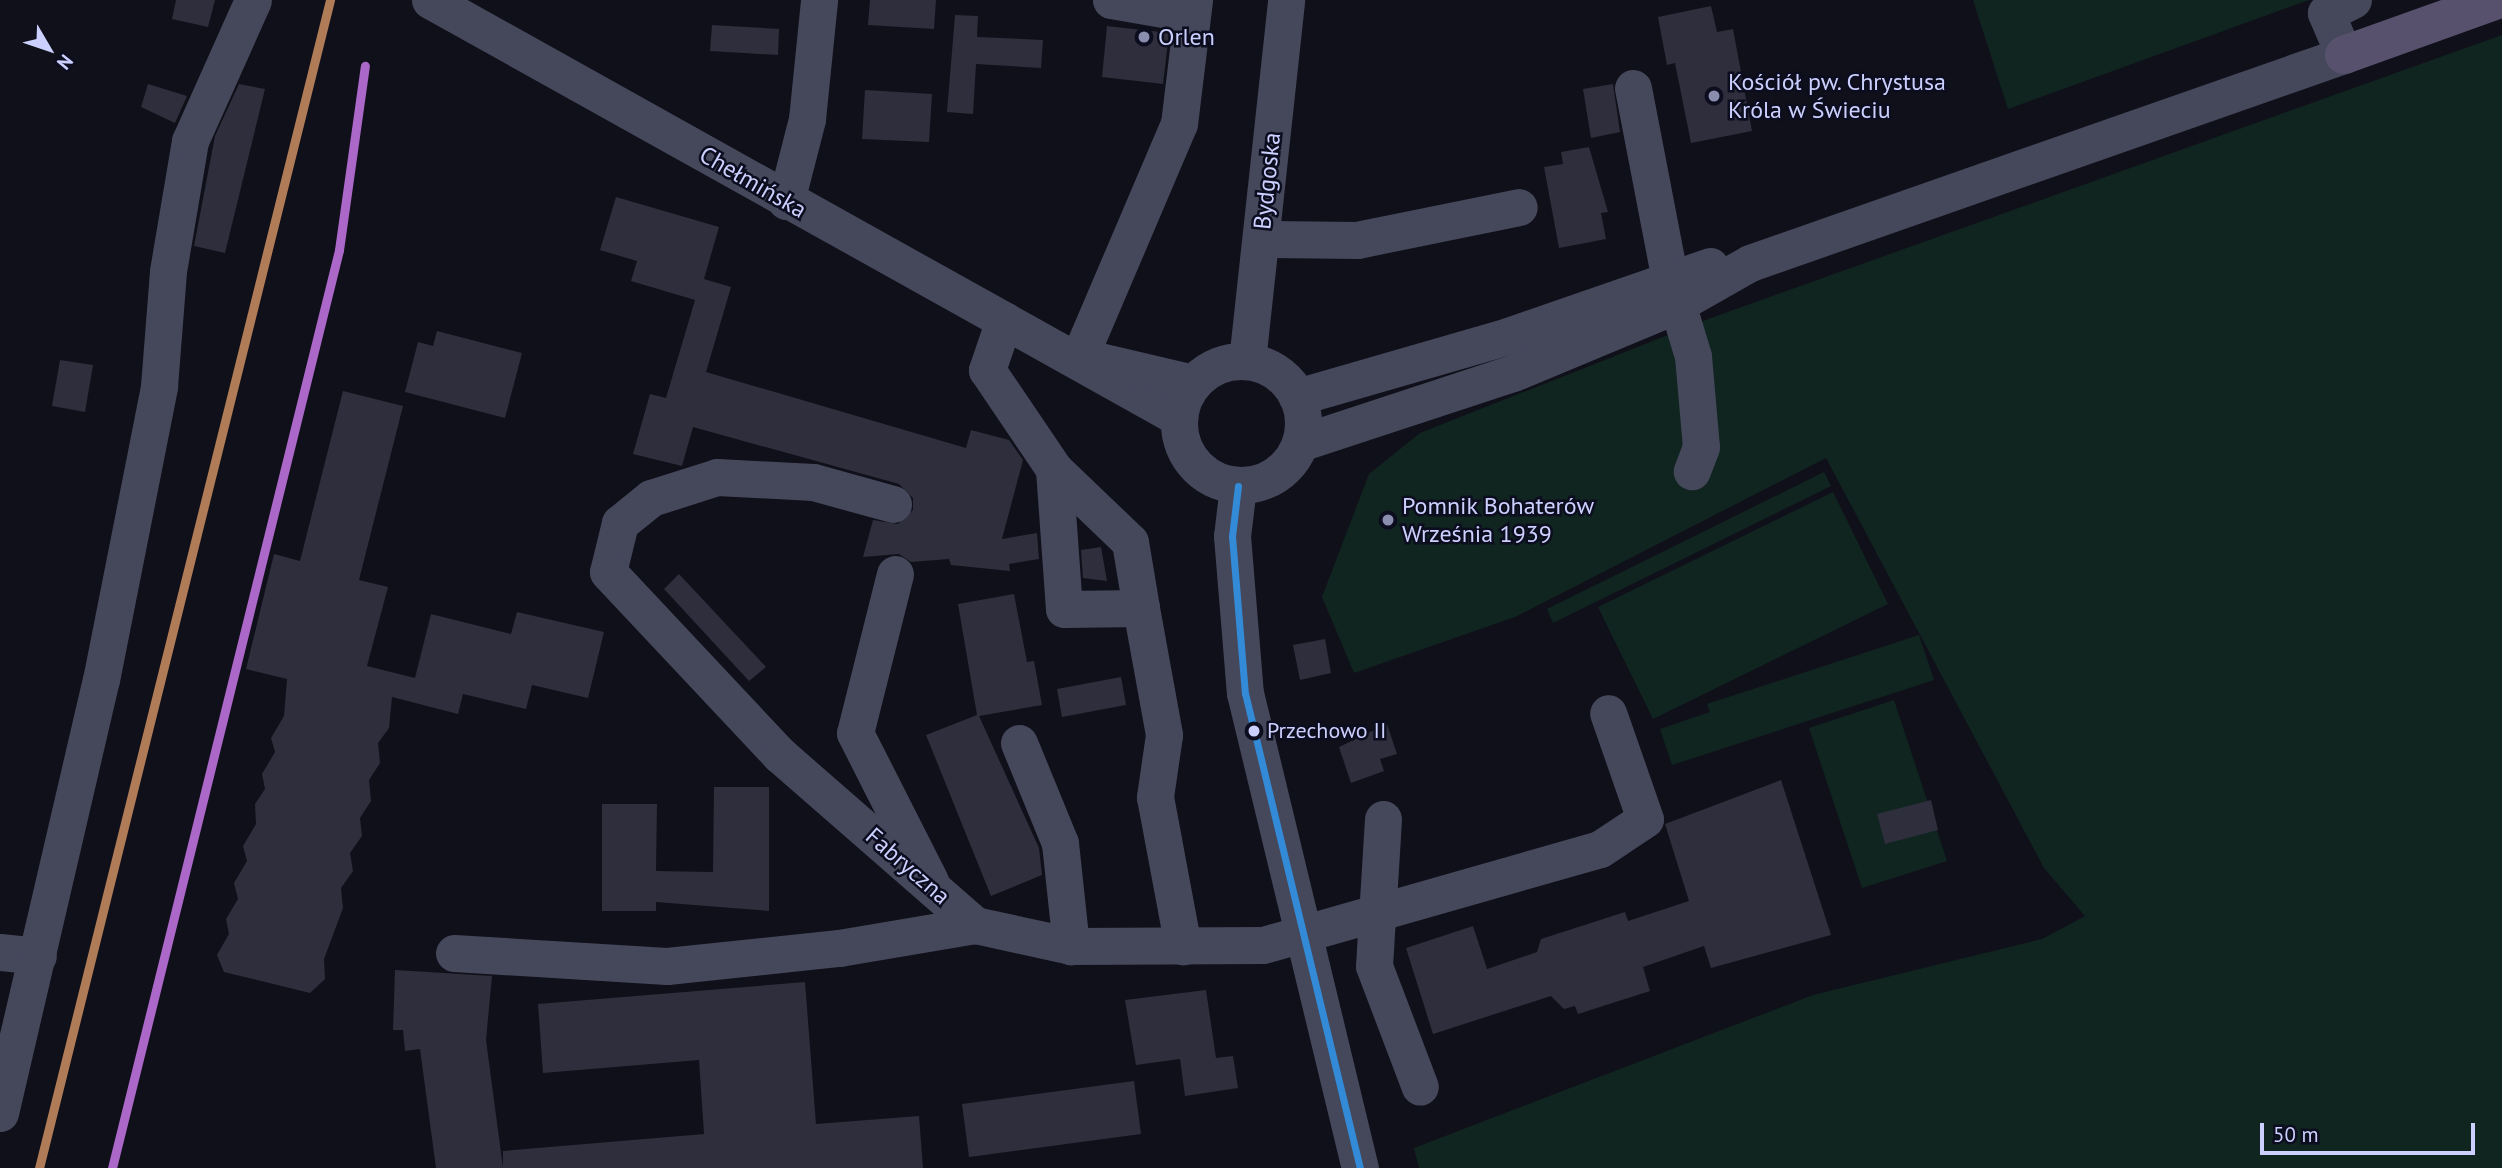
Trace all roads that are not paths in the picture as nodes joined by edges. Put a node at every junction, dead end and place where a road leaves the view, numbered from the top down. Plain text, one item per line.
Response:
1 (253, 0) edge
2 (430, 0) edge
3 (818, 0) edge
4 (1111, 0) edge
5 (1286, 0) edge
6 (2353, 0) edge
7 (2498, 0) edge
8 (1157, 4) edge
9 (1193, 7) edge
10 (2344, 55) junction
11 (1633, 88) dead end
12 (786, 201) junction
13 (1519, 206) dead end
14 (1261, 239) junction
15 (1673, 292) junction
16 (1004, 320) junction
17 (1079, 358) junction
18 (1247, 361) junction
19 (1193, 383) junction
20 (1297, 397) junction
21 (1178, 418) junction
22 (1300, 443) junction
23 (1054, 469) junction
24 (1692, 471) dead end
25 (1238, 486) junction
26 (893, 504) dead end
27 (895, 575) dead end
28 (1141, 608) junction
29 (1608, 713) dead end
30 (1019, 743) dead end
31 (1384, 819) dead end
32 (933, 888) junction
33 (1373, 917) junction
34 (975, 925) junction
35 (1303, 934) junction
36 (1071, 946) junction
37 (1182, 946) junction
38 (0, 952) edge
39 (454, 953) dead end
40 (38, 956) junction
41 (1420, 1087) dead end
42 (0, 1113) edge
43 (1358, 1160) edge

1 - 40 street
2 - 12 street, Chełmińska
3 - 12 street
4 - 8 street
5 - 14 street, Bydgoska
6 - 10 street
7 - 10 main road
8 - 9 street
9 - 17 street
10 - 15 street
11 - 15 street
12 - 16 street, Chełmińska
13 - 14 street
14 - 18 street, Bydgoska
15 - 20 street
15 - 22 street
15 - 24 street
16 - 17 street, Chełmińska
16 - 23 street
17 - 19 street, Chełmińska
17 - 21 street, Chełmińska
18 - 19 street
18 - 20 street
19 - 21 street
20 - 22 street
21 - 25 street
22 - 25 street
23 - 28 street
23 - 28 street
25 - 35 street
26 - 32 street, Fabryczna
27 - 32 street
28 - 37 street
29 - 33 street, Fabryczna
30 - 36 street
31 - 33 street
32 - 34 street, Fabryczna
33 - 35 street, Fabryczna
33 - 41 street
34 - 36 street, Fabryczna
34 - 39 street
35 - 37 street, Fabryczna
35 - 43 street
36 - 37 street, Fabryczna
38 - 40 street
40 - 42 street

